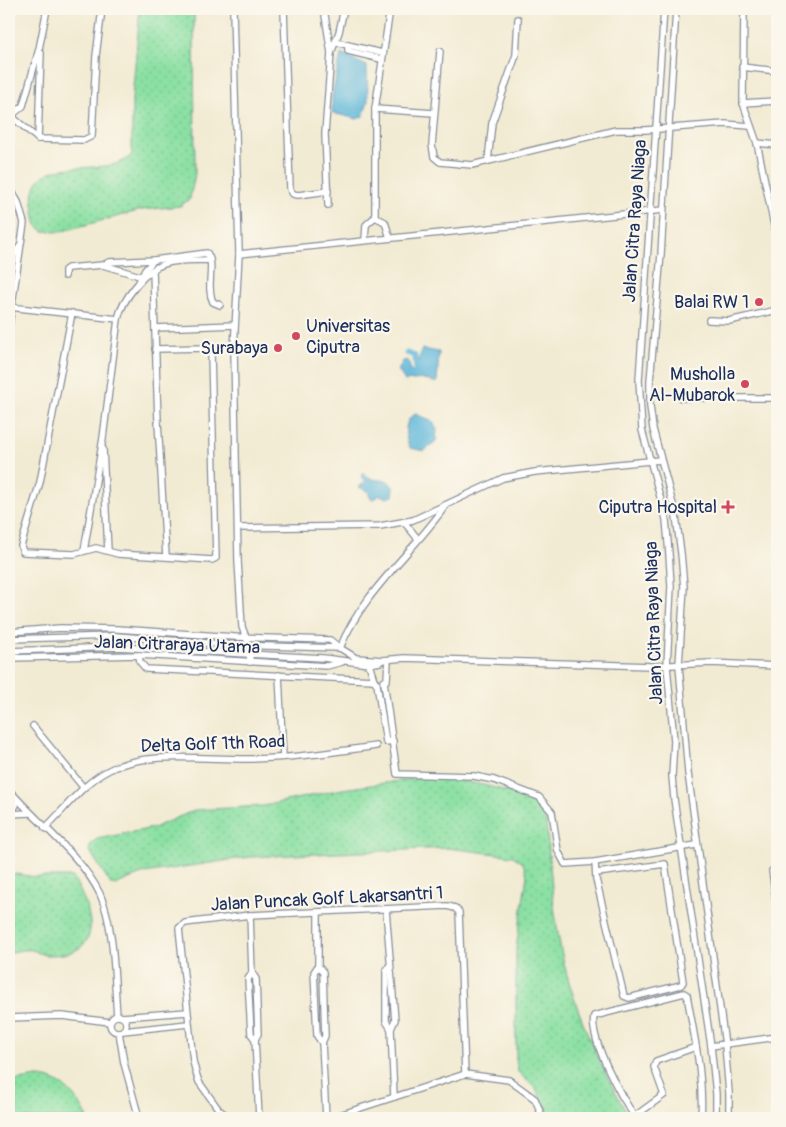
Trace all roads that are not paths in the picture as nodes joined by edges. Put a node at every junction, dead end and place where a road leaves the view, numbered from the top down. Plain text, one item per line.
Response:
1 (47, 9) edge
2 (102, 9) edge
3 (233, 9) edge
4 (284, 9) edge
5 (324, 9) edge
6 (344, 9) edge
7 (390, 9) edge
8 (664, 9) edge
9 (676, 9) edge
10 (744, 9) edge
11 (518, 19) dead end
12 (335, 42) junction
13 (39, 49) junction
14 (440, 51) dead end
15 (331, 53) junction
16 (381, 56) junction
17 (742, 67) junction
18 (777, 71) edge
19 (776, 101) edge
20 (743, 103) junction
21 (374, 109) junction
22 (434, 113) junction
23 (10, 114) edge
24 (750, 126) junction
25 (668, 128) junction
26 (656, 129) junction
27 (38, 139) junction
28 (757, 143) junction
29 (777, 144) edge
30 (488, 161) junction
31 (9, 186) edge
32 (328, 191) junction
33 (328, 205) dead end
34 (663, 210) junction
35 (652, 211) junction
36 (375, 216) junction
37 (390, 238) junction
38 (365, 240) junction
39 (777, 240) edge
40 (21, 244) junction
41 (239, 254) junction
42 (154, 260) junction
43 (210, 260) junction
44 (9, 262) edge
45 (103, 265) junction
46 (154, 270) junction
47 (65, 276) dead end
48 (142, 279) junction
49 (220, 305) dead end
50 (10, 307) edge
51 (777, 310) edge
52 (72, 314) junction
53 (118, 319) junction
54 (709, 320) dead end
55 (9, 325) edge
56 (235, 325) junction
57 (155, 328) junction
58 (155, 348) junction
59 (681, 398) dead end
60 (777, 398) edge
61 (103, 438) junction
62 (660, 460) junction
63 (649, 461) junction
64 (446, 505) junction
65 (404, 522) junction
66 (238, 528) junction
67 (418, 539) junction
68 (84, 551) junction
69 (108, 551) junction
70 (166, 556) junction
71 (242, 627) junction
72 (9, 632) edge
73 (235, 637) junction
74 (9, 638) edge
75 (247, 638) junction
76 (232, 645) junction
77 (249, 645) junction
78 (340, 648) junction
79 (9, 651) edge
80 (231, 654) junction
81 (250, 655) junction
82 (139, 656) junction
83 (9, 658) edge
84 (385, 660) junction
85 (231, 661) junction
86 (250, 662) junction
87 (344, 662) junction
88 (369, 664) junction
89 (679, 665) junction
90 (667, 666) junction
91 (777, 666) edge
92 (279, 675) junction
93 (376, 682) junction
94 (384, 682) junction
95 (33, 726) dead end
96 (393, 741) junction
97 (376, 746) dead end
98 (283, 757) junction
99 (83, 788) junction
100 (9, 790) edge
101 (14, 796) junction
102 (10, 813) edge
103 (30, 813) junction
104 (45, 828) junction
105 (696, 845) junction
106 (681, 848) junction
107 (595, 862) junction
108 (772, 871) dead end
109 (597, 873) junction
110 (776, 891) edge
111 (777, 907) edge
112 (386, 910) junction
113 (318, 912) junction
114 (250, 915) junction
115 (187, 1012) junction
116 (120, 1016) junction
117 (9, 1018) edge
118 (110, 1022) junction
119 (188, 1024) junction
120 (121, 1032) junction
121 (777, 1037) edge
122 (724, 1044) junction
123 (712, 1046) junction
124 (696, 1047) junction
125 (465, 1074) junction
126 (394, 1097) junction
127 (635, 1117) edge
128 (139, 1118) edge
129 (230, 1118) edge
130 (259, 1118) edge
131 (326, 1118) edge
132 (330, 1118) edge
133 (543, 1118) edge
134 (701, 1118) edge
135 (716, 1118) edge
136 (729, 1118) edge

1 - 13 street
2 - 27 street
3 - 41 street
4 - 32 street
5 - 15 street
6 - 12 street
7 - 16 street
8 - 26 street, Jalan Citra Raya Niaga
9 - 25 street, Jalan Citra Raya Niaga
10 - 17 street
11 - 30 street
12 - 15 street
12 - 16 street
13 - 23 street
13 - 27 street
14 - 22 street
15 - 32 street
16 - 21 street
17 - 18 street
17 - 20 street
19 - 20 street
20 - 24 street
21 - 22 street
21 - 36 street
22 - 30 street
23 - 27 street
24 - 25 street
24 - 28 street
25 - 26 street
25 - 34 street, Jalan Citra Raya Niaga
26 - 30 street
26 - 35 street, Jalan Citra Raya Niaga
28 - 29 street
28 - 39 street
31 - 40 street
32 - 33 street
34 - 35 street
34 - 62 street, Jalan Citra Raya Niaga
35 - 37 street
35 - 63 street, Jalan Citra Raya Niaga
36 - 37 street
36 - 38 street
37 - 38 street
38 - 41 street
40 - 44 street
40 - 50 street
41 - 56 street
42 - 43 street
42 - 45 street
42 - 48 street
43 - 46 street
43 - 49 street
45 - 47 street
45 - 48 street
46 - 48 street
46 - 57 street
48 - 53 street
50 - 52 street
50 - 55 street
51 - 54 street
52 - 53 street
52 - 68 street
53 - 61 street
56 - 57 street
56 - 66 street
57 - 58 street
58 - 70 street
58 - 70 street
59 - 60 street
61 - 68 street
61 - 69 street
62 - 63 street
62 - 89 street, Jalan Citra Raya Niaga
63 - 64 street
63 - 90 street, Jalan Citra Raya Niaga
64 - 65 street
64 - 67 street
65 - 66 street
65 - 67 street
66 - 71 street
67 - 78 street
68 - 69 street
69 - 70 street
71 - 73 street
71 - 75 street
72 - 73 street, Jalan Citraraya Utama
73 - 75 street, Jalan Citraraya Utama
73 - 76 street
74 - 76 street, Jalan Citraraya Utama
75 - 77 street
75 - 78 street, Jalan Citraraya Utama
76 - 77 street, Jalan Citraraya Utama
76 - 80 street
77 - 78 street, Jalan Citraraya Utama
77 - 81 street
78 - 84 street, Jalan Citraraya Utama
79 - 80 street, Jalan Citraraya Utama
80 - 81 street, Jalan Citraraya Utama
80 - 85 street
81 - 86 street
81 - 87 street, Jalan Citraraya Utama
82 - 83 street, Jalan Citraraya Utama
82 - 85 street, Jalan Citraraya Utama
82 - 92 street
84 - 88 street, Jalan Citraraya Utama
84 - 90 street, Jalan Citraraya Utama
84 - 94 street
85 - 86 street, Jalan Citraraya Utama
86 - 87 street, Jalan Citraraya Utama
87 - 88 street, Jalan Citraraya Utama
88 - 93 street
89 - 90 street, Jalan Citraraya Utama
89 - 91 street, Jalan Citraraya Utama
89 - 105 street, Jalan Citra Raya Niaga
90 - 106 street, Jalan Citra Raya Niaga
92 - 93 street
92 - 98 street
93 - 94 street
93 - 96 street
94 - 96 street
95 - 99 street
96 - 107 street
97 - 98 street, Delta Golf 1th Road
98 - 99 street, Delta Golf 1th Road
99 - 104 street, Delta Golf 1th Road
100 - 101 street
101 - 102 street
101 - 103 street
102 - 103 street
103 - 104 street
104 - 116 street
105 - 106 street
105 - 122 street, Jalan Citra Raya Niaga
106 - 107 street
106 - 123 street, Jalan Citra Raya Niaga
107 - 109 street
108 - 110 street
109 - 109 street
110 - 111 street
112 - 113 street, Jalan Puncak Golf Lakarsantri 1
112 - 125 street, Jalan Puncak Golf Lakarsantri 1
112 - 126 street
113 - 114 street, Jalan Puncak Golf Lakarsantri 1
113 - 131 street
114 - 115 street, Jalan Puncak Golf Lakarsantri 1
114 - 130 street
115 - 116 street
115 - 119 street, Jalan Puncak Golf Lakarsantri 1
116 - 118 street
116 - 120 street
117 - 118 street
118 - 120 street
119 - 120 street
119 - 129 street, Jalan Puncak Golf Lakarsantri 1
120 - 128 street
121 - 122 street
122 - 123 street
122 - 136 street, Jalan Citra Raya Niaga
123 - 135 street, Jalan Citra Raya Niaga
124 - 127 street
124 - 127 street
124 - 134 street
125 - 126 street
125 - 133 street
126 - 132 street

